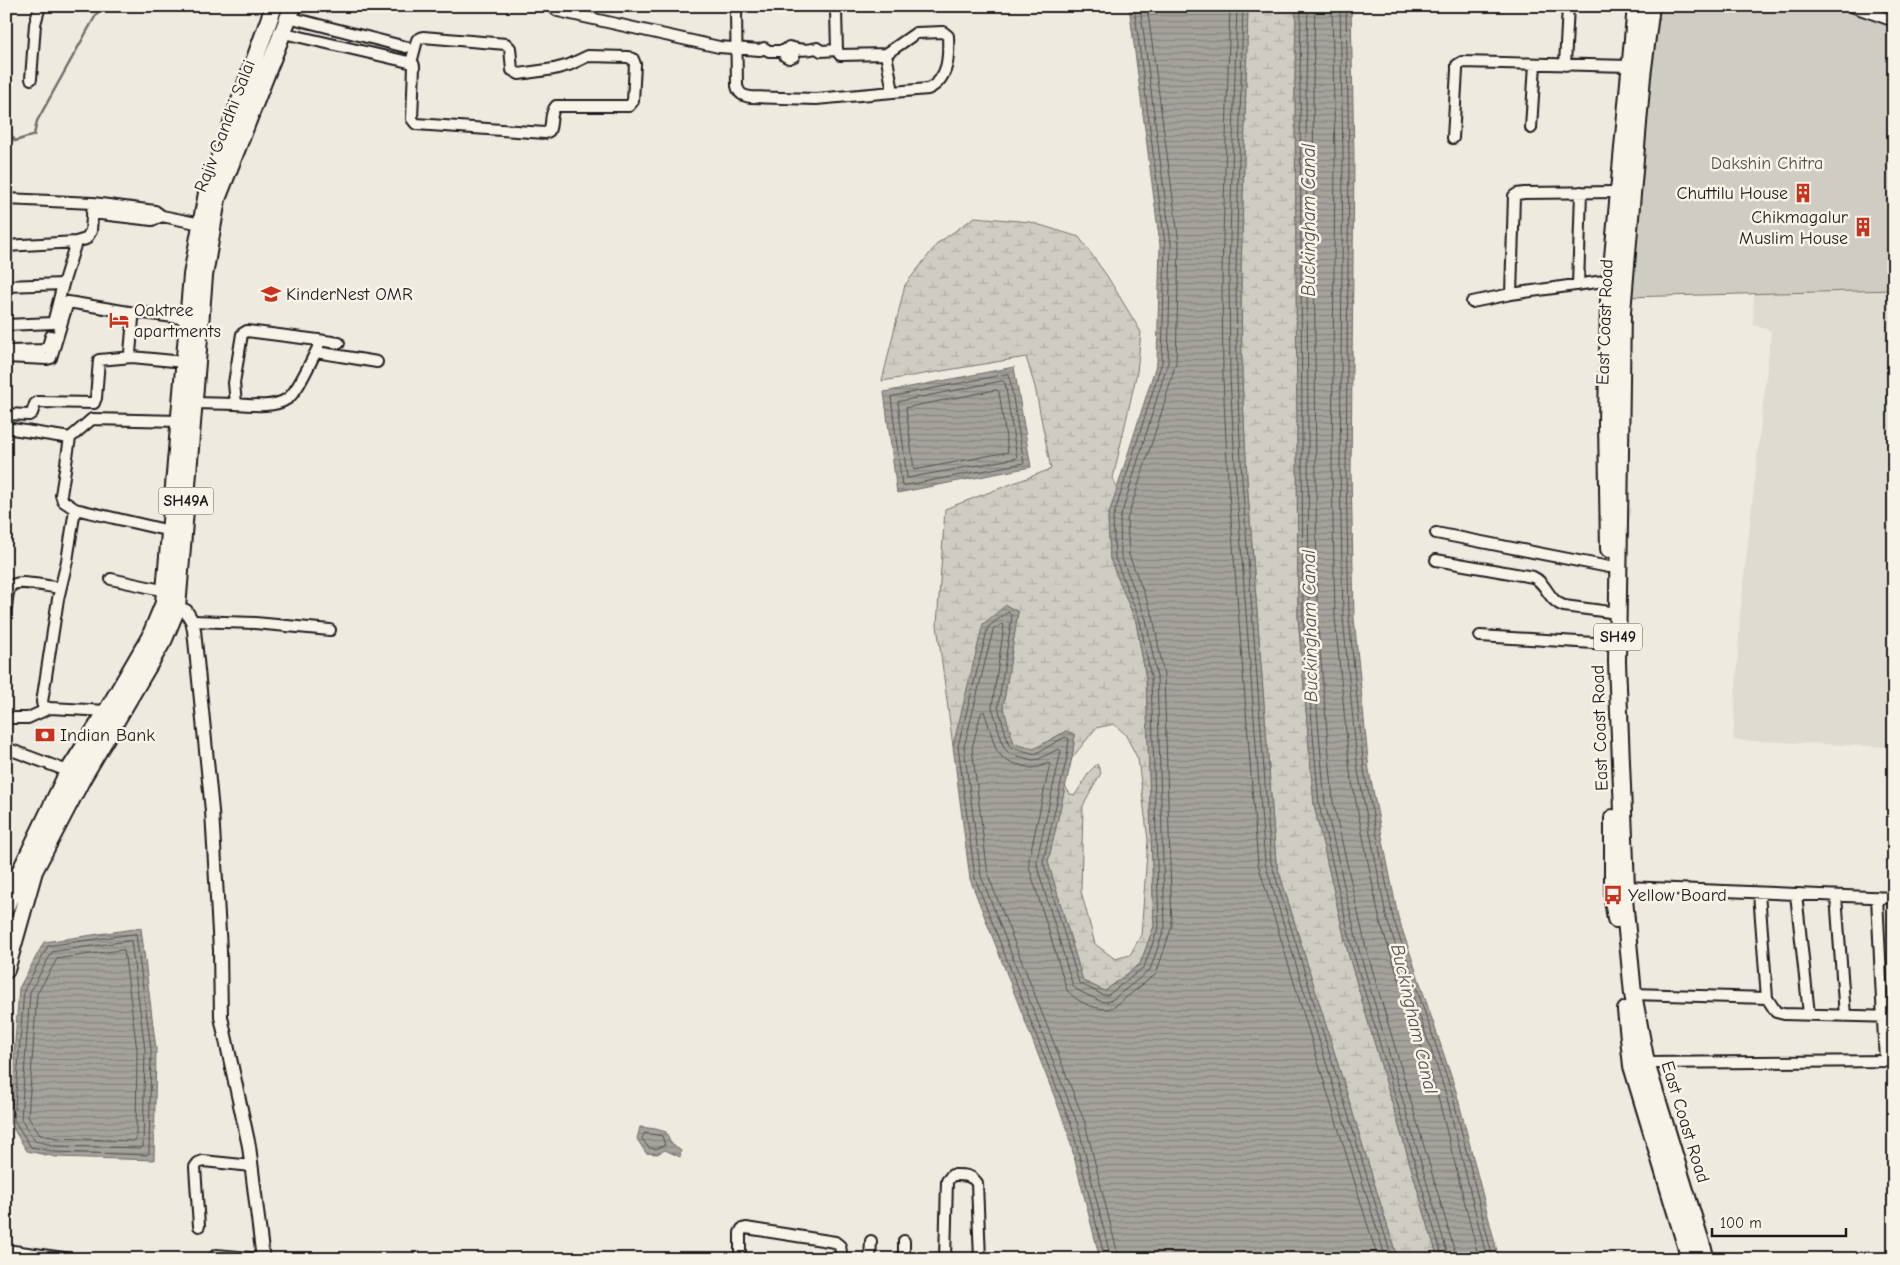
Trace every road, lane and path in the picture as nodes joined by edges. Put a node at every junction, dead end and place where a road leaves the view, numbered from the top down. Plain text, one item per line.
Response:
1 (40, 6) edge
2 (274, 6) edge
3 (551, 6) edge
4 (737, 6) edge
5 (832, 6) edge
6 (1568, 6) edge
7 (1636, 6) edge
8 (1651, 6) edge
9 (1851, 6) edge
10 (290, 12) edge
11 (1894, 21) edge
12 (267, 27) junction
13 (282, 33) junction
14 (406, 47) dead end
15 (738, 51) junction
16 (839, 52) junction
17 (886, 54) junction
18 (411, 63) junction
19 (1535, 64) junction
20 (1565, 65) junction
21 (1630, 66) junction
22 (31, 79) dead end
23 (892, 92) junction
24 (1531, 128) dead end
25 (1453, 138) dead end
26 (1581, 192) junction
27 (1618, 192) junction
28 (6, 199) edge
29 (92, 208) junction
30 (201, 224) junction
31 (76, 242) junction
32 (6, 246) edge
33 (1611, 280) junction
34 (63, 284) junction
35 (1578, 285) junction
36 (6, 286) edge
37 (1511, 294) junction
38 (1472, 302) dead end
39 (1616, 302) junction
40 (135, 313) junction
41 (188, 319) junction
42 (54, 323) junction
43 (6, 325) edge
44 (318, 340) junction
45 (339, 343) dead end
46 (6, 351) edge
47 (316, 352) junction
48 (6, 357) edge
49 (132, 357) junction
50 (184, 362) junction
51 (377, 362) dead end
52 (194, 403) junction
53 (236, 404) junction
54 (6, 414) edge
55 (180, 421) junction
56 (6, 428) edge
57 (70, 438) junction
58 (75, 509) junction
59 (170, 531) junction
60 (1436, 533) dead end
61 (1436, 560) dead end
62 (1609, 567) junction
63 (111, 579) dead end
64 (60, 588) junction
65 (169, 601) junction
66 (6, 607) edge
67 (1610, 612) junction
68 (192, 621) junction
69 (330, 630) dead end
70 (1480, 636) dead end
71 (1610, 644) junction
72 (50, 708) junction
73 (107, 711) junction
74 (6, 718) edge
75 (6, 748) edge
76 (76, 774) junction
77 (1626, 887) junction
78 (1759, 893) junction
79 (1796, 894) junction
80 (1836, 896) junction
81 (1877, 897) junction
82 (1894, 898) edge
83 (6, 907) edge
84 (6, 970) edge
85 (1632, 994) junction
86 (1768, 998) junction
87 (1809, 1014) junction
88 (1845, 1016) junction
89 (1889, 1017) edge
90 (1890, 1061) edge
91 (1646, 1063) junction
92 (252, 1166) junction
93 (200, 1226) dead end
94 (871, 1241) dead end
95 (904, 1241) dead end
96 (6, 1250) edge
97 (71, 1259) edge
98 (213, 1259) edge
99 (263, 1259) edge
100 (740, 1259) edge
101 (842, 1259) edge
102 (870, 1259) edge
103 (904, 1259) edge
104 (945, 1259) edge
105 (980, 1259) edge
106 (1690, 1259) edge
107 (1706, 1259) edge

1 - 22 street
2 - 12 main road, Rajiv Gandhi Salai / SH49A
3 - 15 street
4 - 15 street
5 - 16 street
6 - 20 street
7 - 21 main road, East Coast Road / SH49
8 - 39 main road, East Coast Road / SH49
9 - 11 street
10 - 13 main road, Rajiv Gandhi Salai / SH49A
10 - 14 street
12 - 13 street
12 - 30 main road, Rajiv Gandhi Salai / SH49A
13 - 18 street
13 - 52 main road, Rajiv Gandhi Salai / SH49A
15 - 16 street
15 - 23 street
16 - 17 street
17 - 23 street
17 - 23 street
18 - 18 street
19 - 20 street
19 - 24 street
19 - 25 street
20 - 21 street
21 - 27 main road, East Coast Road / SH49
26 - 27 street
26 - 35 street
26 - 37 street
27 - 33 main road, East Coast Road / SH49
28 - 29 street
29 - 30 street
29 - 31 street
30 - 41 main road, Rajiv Gandhi Salai / SH49A
31 - 32 street
31 - 34 street
33 - 35 street
33 - 39 main road, East Coast Road / SH49
34 - 36 street
34 - 42 street
35 - 37 street
37 - 38 street
39 - 62 main road, East Coast Road / SH49
39 - 77 main road, East Coast Road / SH49
40 - 41 street
40 - 48 street
40 - 49 street
41 - 50 main road, Rajiv Gandhi Salai / SH49A
42 - 43 street
42 - 46 street
44 - 45 street
44 - 47 street
44 - 53 street
47 - 51 street
47 - 53 street
49 - 50 street
49 - 54 street
50 - 55 main road, Rajiv Gandhi Salai / SH49A
52 - 53 street
52 - 65 main road, Rajiv Gandhi Salai / SH49A
55 - 57 street
55 - 59 main road, Rajiv Gandhi Salai / SH49A
56 - 57 street
57 - 58 street
58 - 59 street
58 - 64 street
59 - 65 main road, Rajiv Gandhi Salai / SH49A
60 - 62 street
61 - 67 street
62 - 67 main road, East Coast Road / SH49
63 - 65 street
64 - 66 street
64 - 72 street
65 - 68 street
65 - 73 main road, Rajiv Gandhi Salai / SH49A
65 - 76 main road, Rajiv Gandhi Salai / SH49A
67 - 71 main road, East Coast Road / SH49
68 - 69 street
68 - 92 street
70 - 71 street
71 - 106 main road, East Coast Road / SH49
72 - 73 street
72 - 74 street
73 - 76 main road, Rajiv Gandhi Salai / SH49A
75 - 76 street
76 - 83 main road, Rajiv Gandhi Salai / SH49A
76 - 84 main road, Rajiv Gandhi Salai / SH49A
77 - 78 street
77 - 85 main road, East Coast Road / SH49
78 - 79 street
78 - 86 street
79 - 80 street
79 - 87 street
80 - 81 street
80 - 88 street
81 - 82 street
81 - 89 street
85 - 86 street
85 - 91 main road, East Coast Road / SH49
86 - 87 street
87 - 88 street
88 - 89 street
89 - 90 street
90 - 91 street
91 - 107 main road, East Coast Road / SH49
92 - 93 street
92 - 99 street
94 - 102 street
95 - 103 street
96 - 97 street
98 - 99 street
100 - 101 street
104 - 105 street

